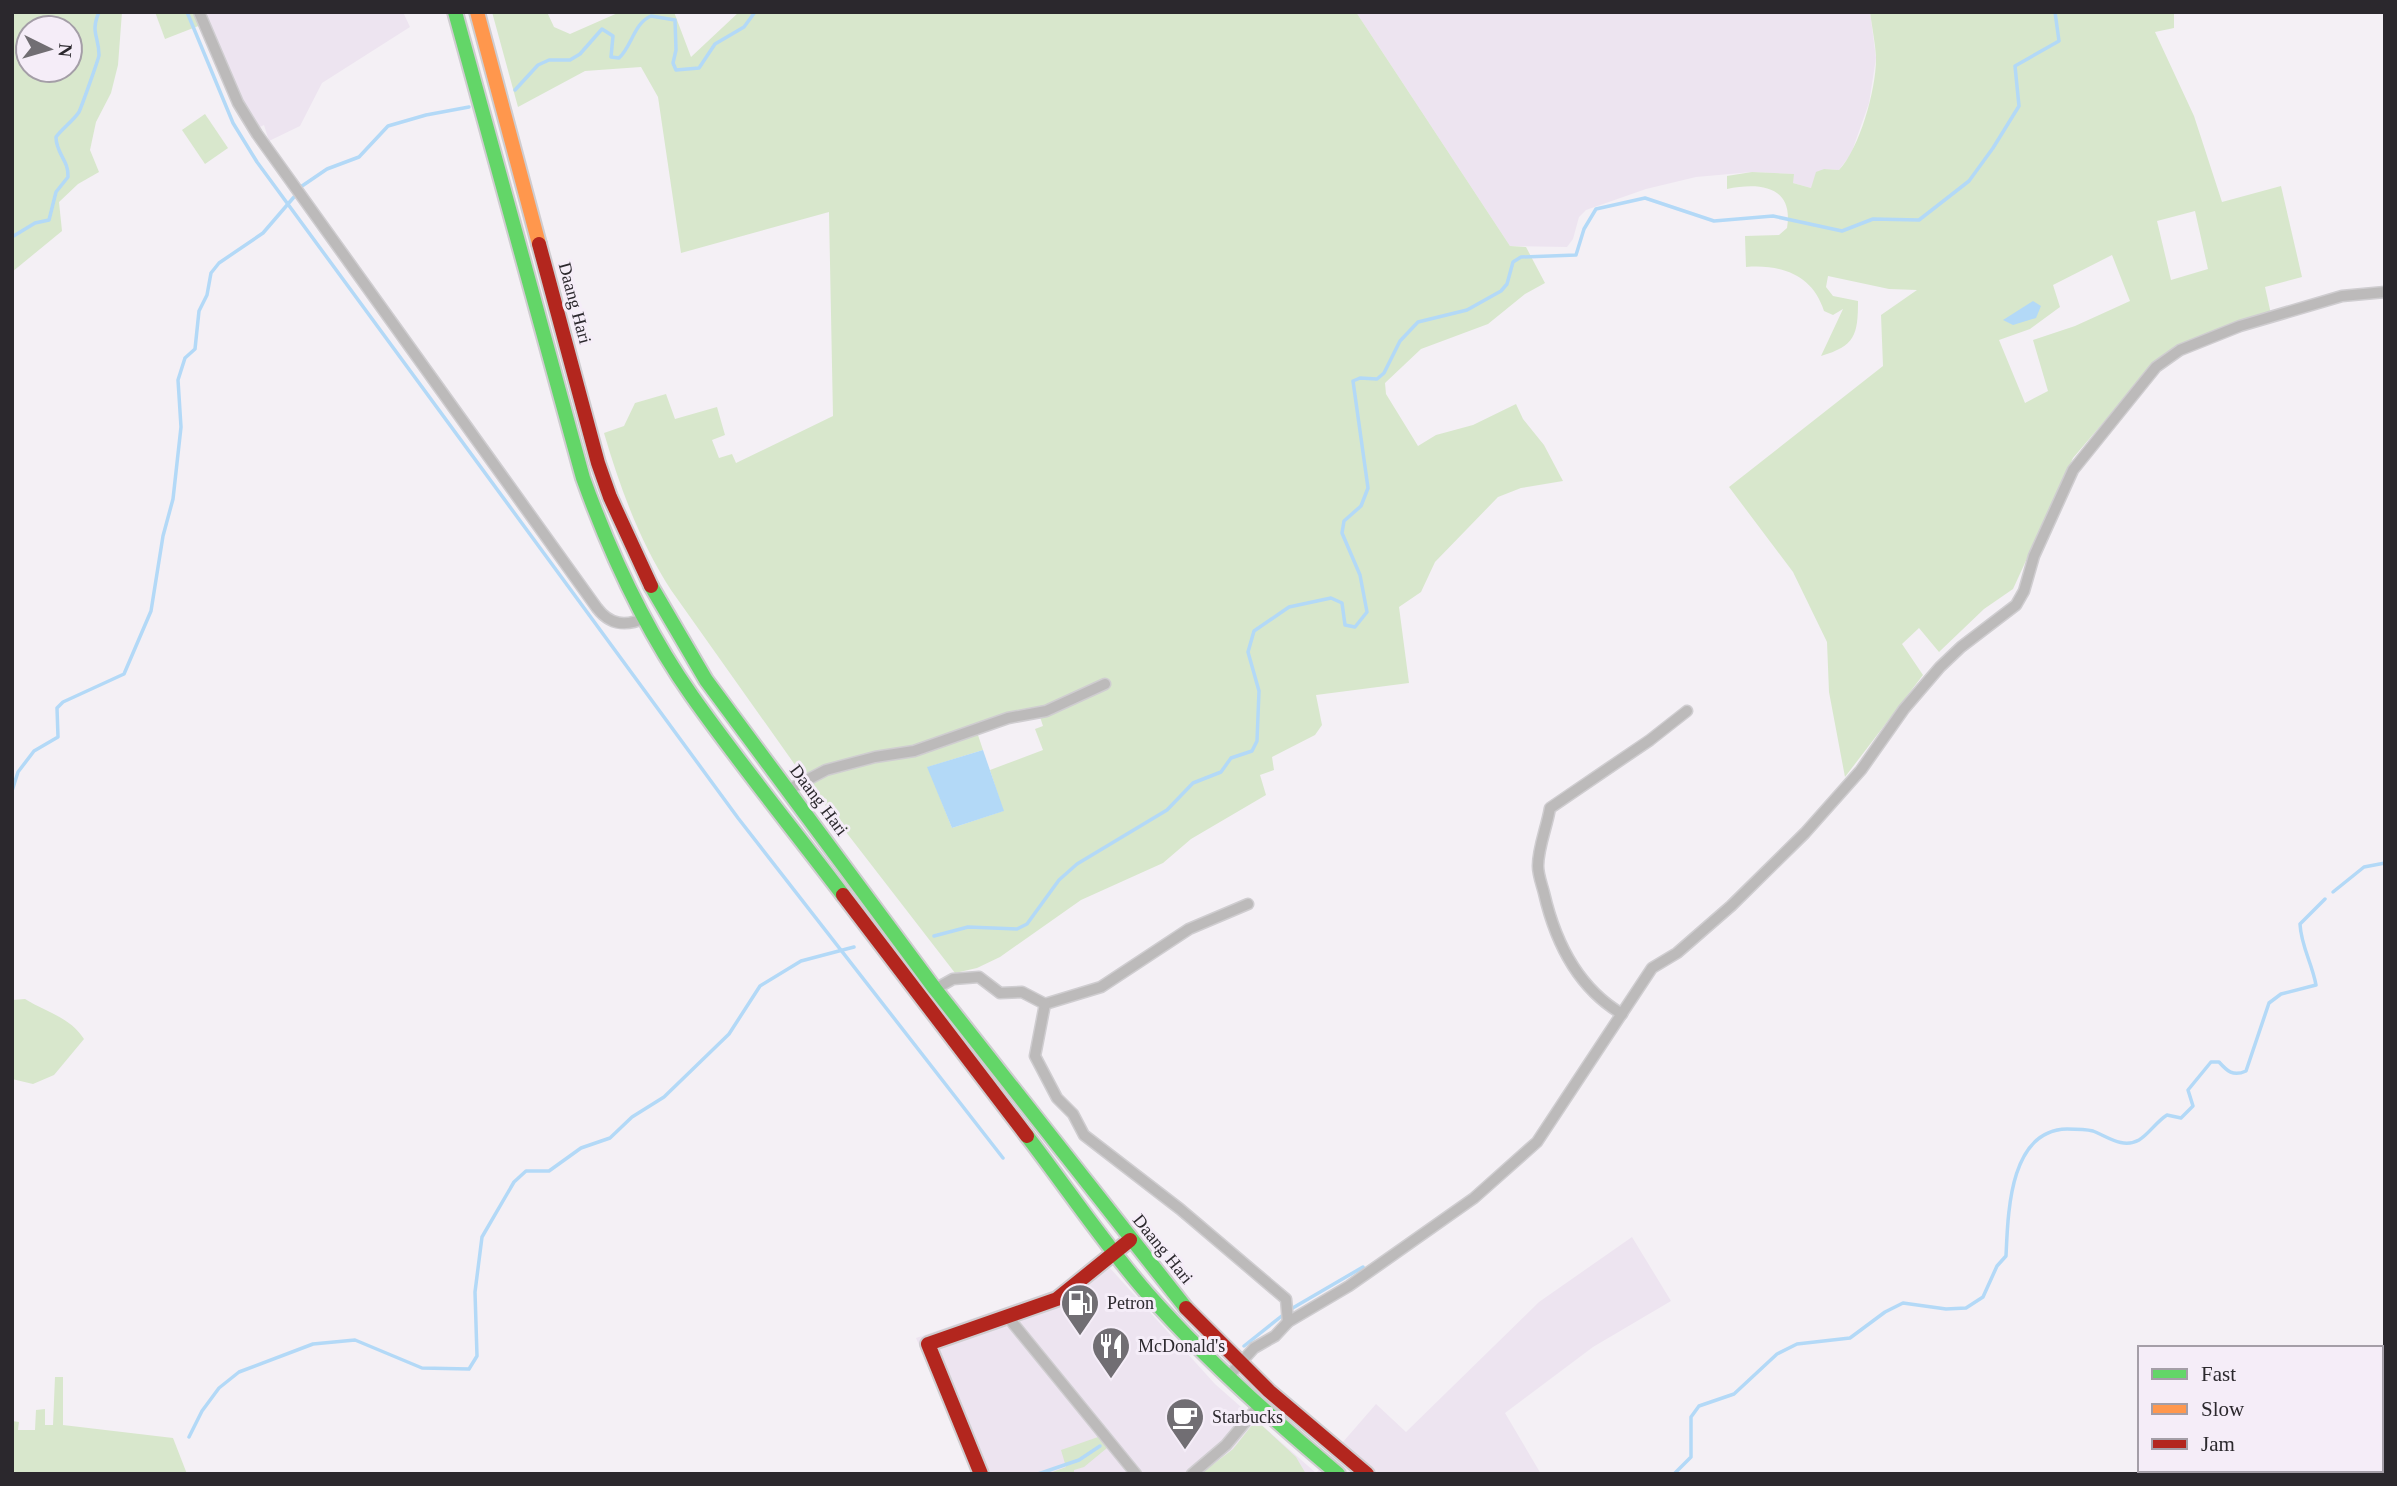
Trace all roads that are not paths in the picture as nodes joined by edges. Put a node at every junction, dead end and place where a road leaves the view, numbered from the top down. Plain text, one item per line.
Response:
1 (199, 12) edge
2 (456, 12) edge
3 (477, 12) edge
4 (2385, 292) edge
5 (645, 618) junction
6 (1105, 684) dead end
7 (1687, 711) dead end
8 (788, 790) junction
9 (1248, 904) dead end
10 (935, 989) junction
11 (1045, 1004) junction
12 (1622, 1014) junction
13 (1130, 1240) junction
14 (1115, 1253) junction
15 (1007, 1316) junction
16 (1288, 1322) junction
17 (1240, 1364) junction
18 (1227, 1378) junction
19 (1258, 1407) junction
20 (1331, 1471) edge
21 (981, 1474) edge
22 (1136, 1474) edge
23 (1192, 1474) edge
24 (1367, 1474) edge

1 - 5 street
2 - 5 main road
3 - 8 main road, Daang Hari
4 - 12 street
5 - 14 main road
6 - 8 street
7 - 12 street
8 - 10 main road, Daang Hari
9 - 11 street
10 - 11 street
10 - 13 main road, Daang Hari
11 - 16 street
12 - 16 street
13 - 14 main road
13 - 17 main road, Daang Hari
14 - 15 main road
14 - 18 main road
15 - 21 main road
15 - 22 street
16 - 17 street
17 - 18 street
17 - 24 main road, Daang Hari
18 - 19 main road
19 - 20 main road
19 - 23 street

